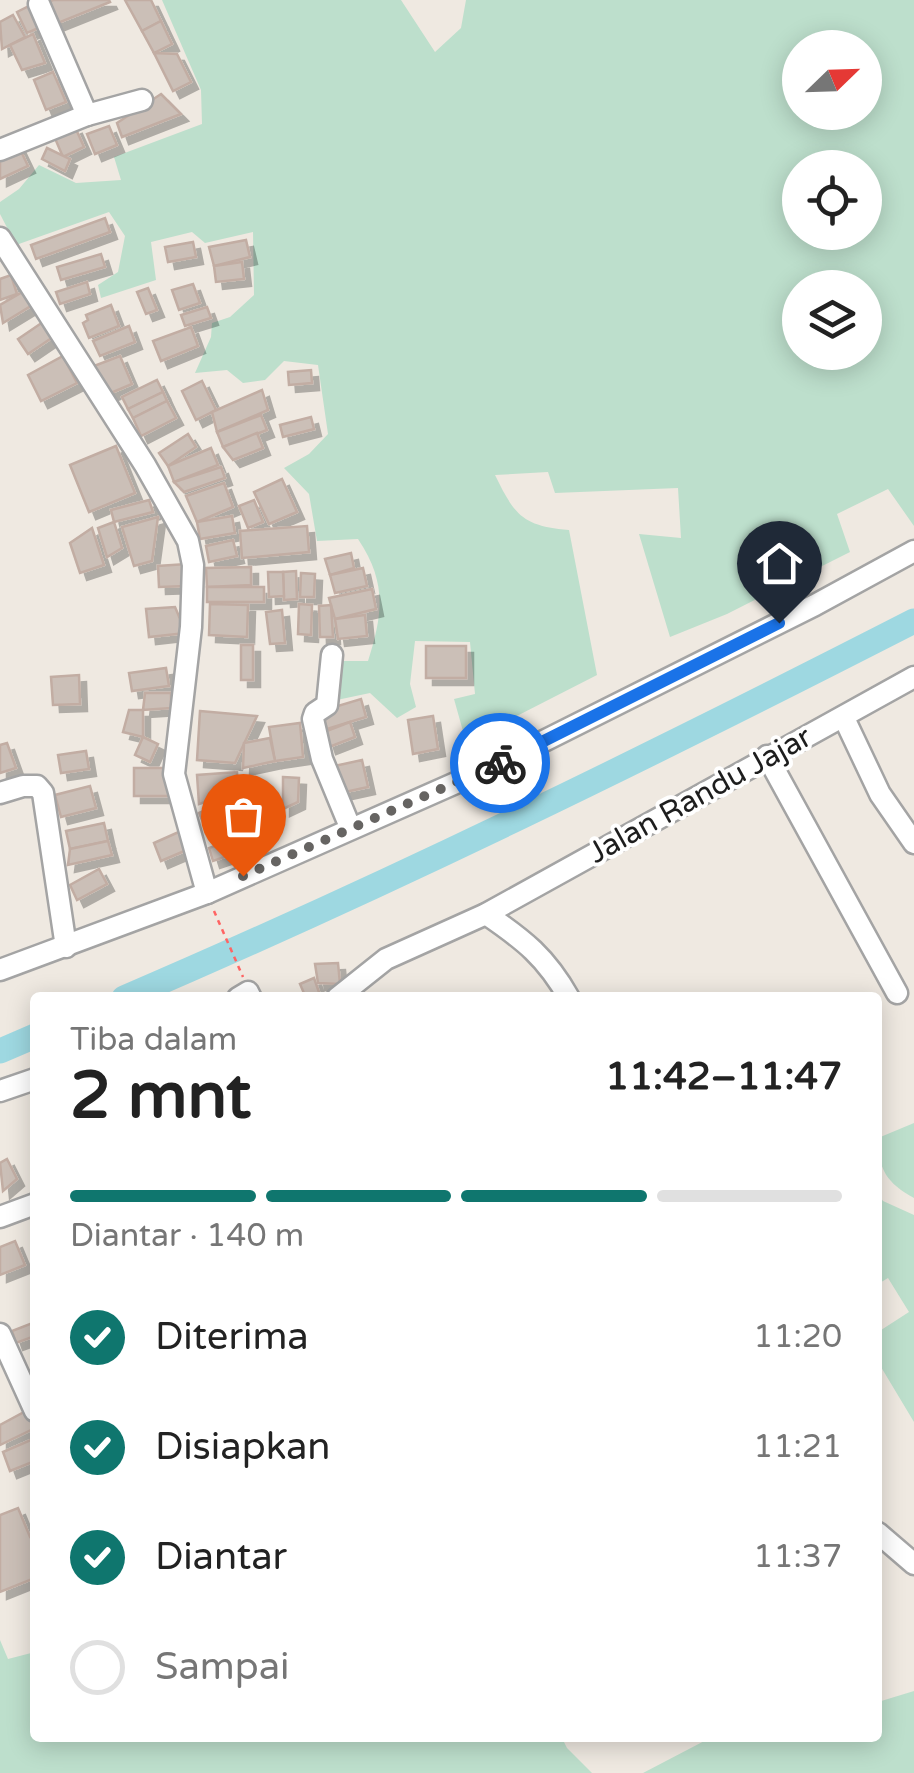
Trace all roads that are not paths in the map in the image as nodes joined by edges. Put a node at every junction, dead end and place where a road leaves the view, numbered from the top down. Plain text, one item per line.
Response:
1 (39, 4) dead end
2 (142, 100) dead end
3 (87, 115) junction
4 (0, 150) edge
5 (0, 238) edge
6 (914, 551) edge
7 (332, 655) dead end
8 (914, 678) edge
9 (848, 727) junction
10 (774, 768) junction
11 (0, 793) edge
12 (343, 815) junction
13 (914, 843) edge
14 (211, 902) junction
15 (486, 914) junction
16 (66, 946) junction
17 (0, 970) edge
18 (345, 992) edge
19 (565, 992) edge
20 (897, 992) dead end
21 (30, 1081) edge
22 (0, 1091) edge
23 (30, 1206) edge
24 (0, 1217) edge
25 (0, 1334) edge
26 (30, 1400) edge
27 (882, 1536) edge
28 (914, 1564) edge

1 - 3 street
2 - 3 street
3 - 4 street
5 - 14 street
6 - 12 street
7 - 12 street
8 - 9 street, Jalan Randu Jajar
9 - 10 street, Jalan Randu Jajar
9 - 13 street
10 - 15 street, Jalan Randu Jajar
10 - 20 street
11 - 16 street
12 - 14 street
14 - 16 street
15 - 18 street, Jalan Randu Jajar
15 - 19 street
16 - 17 street
21 - 22 street
23 - 24 street
25 - 26 street
27 - 28 street

